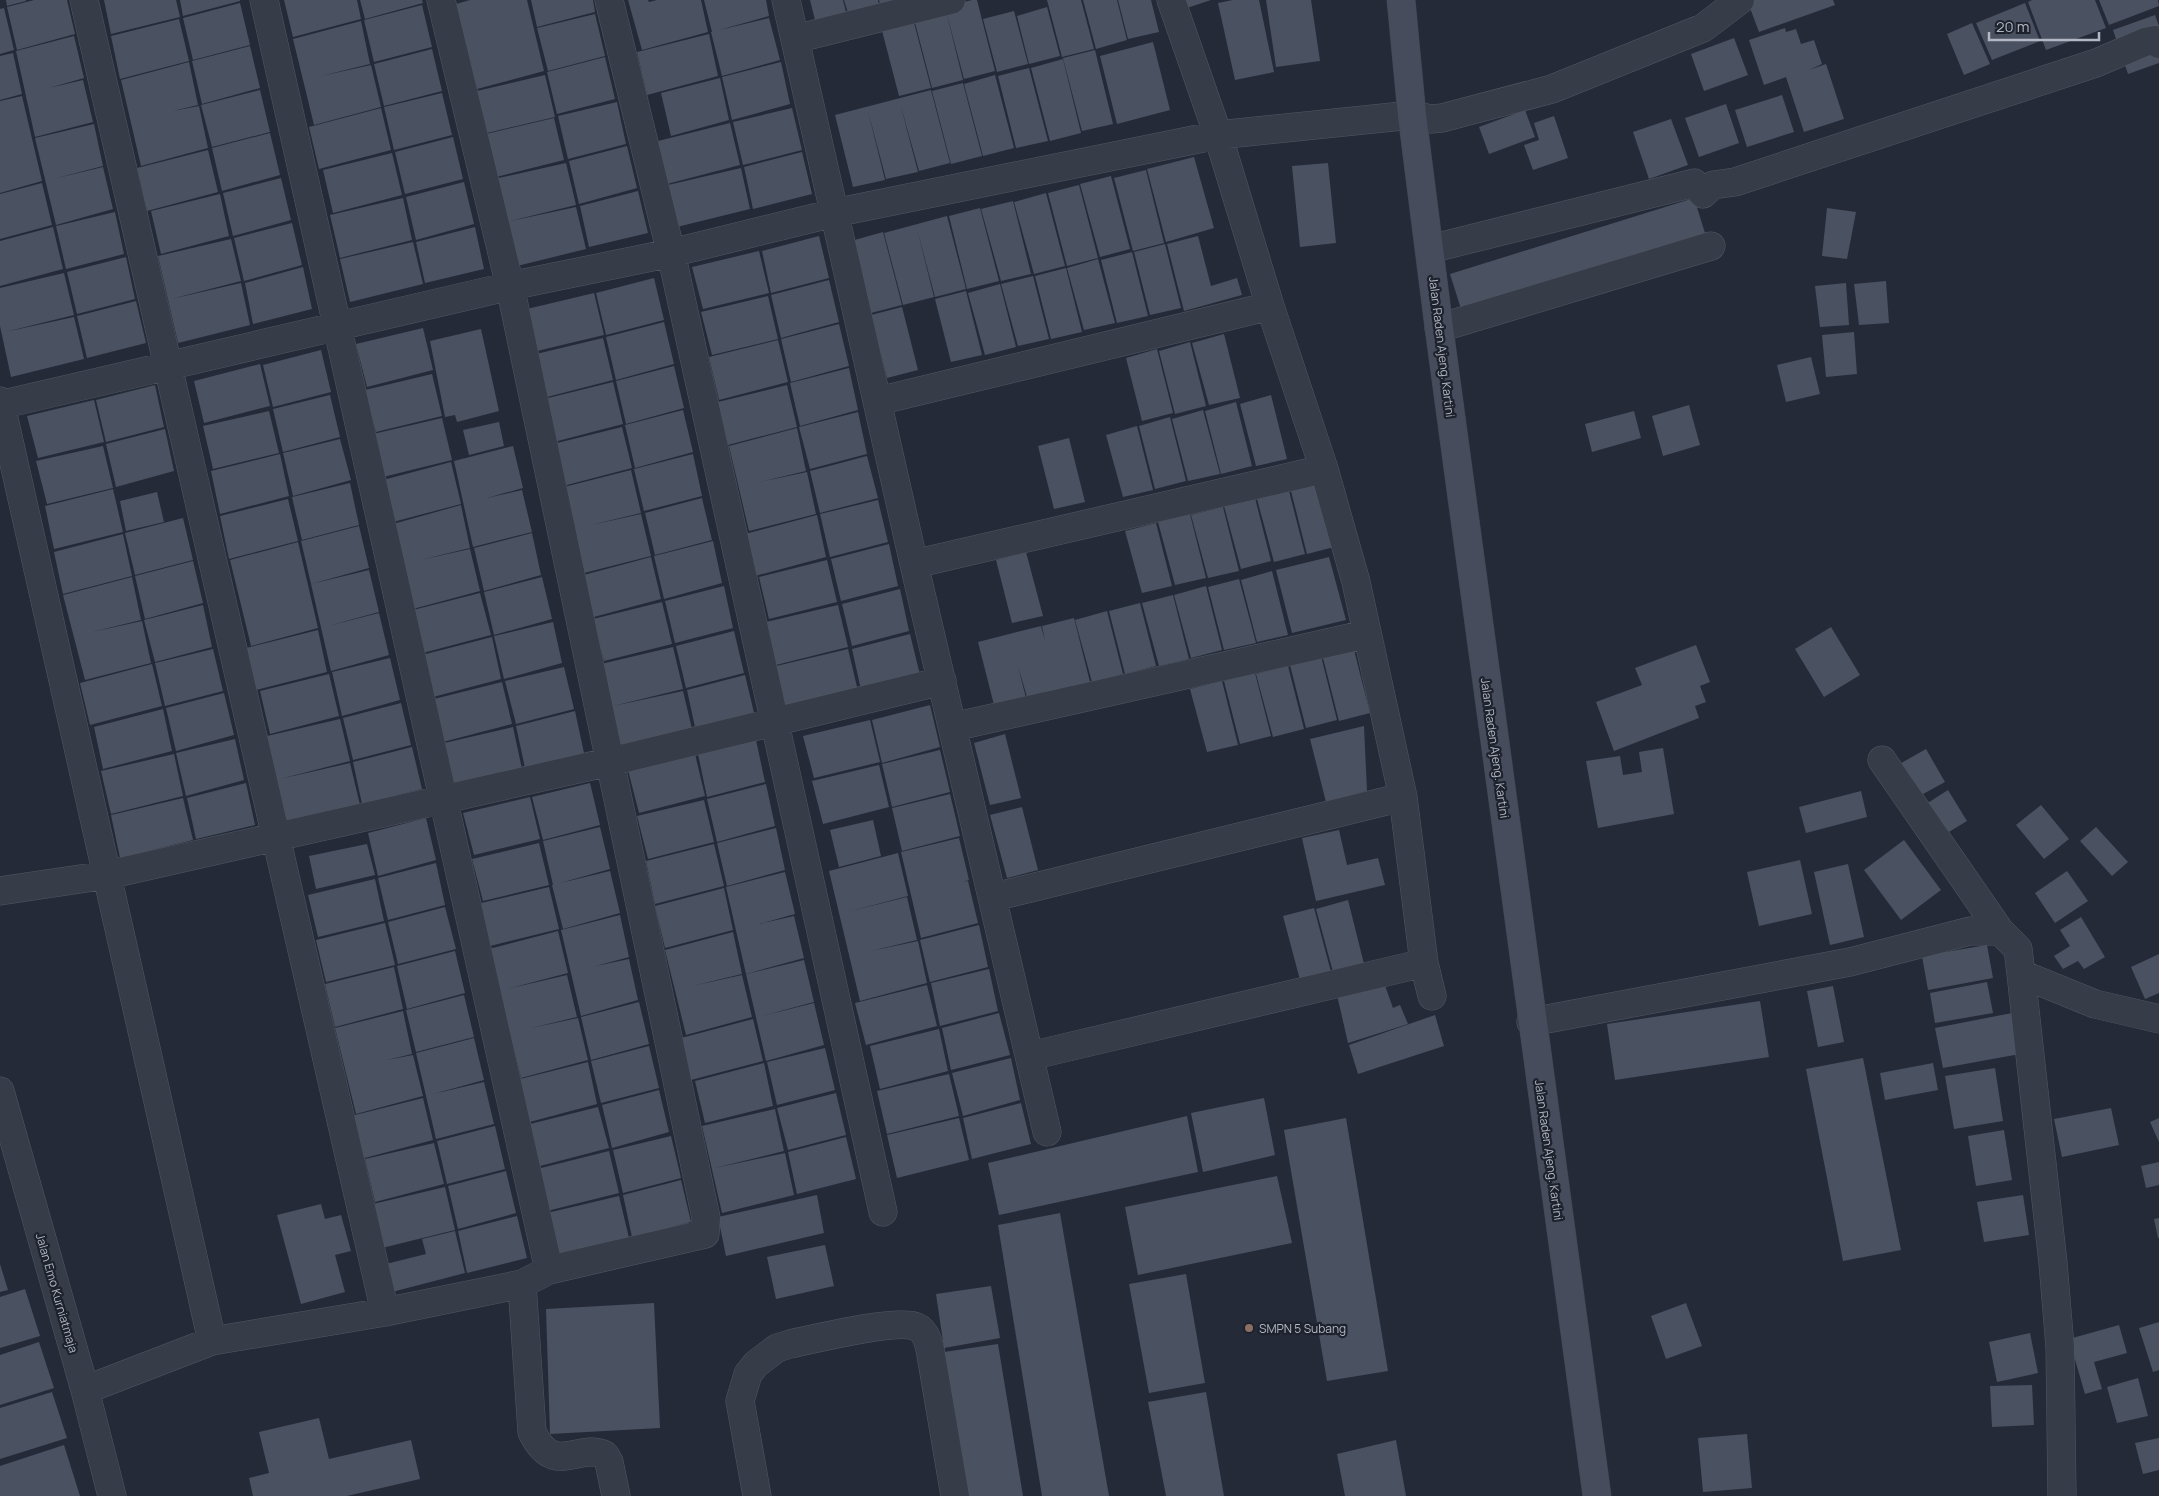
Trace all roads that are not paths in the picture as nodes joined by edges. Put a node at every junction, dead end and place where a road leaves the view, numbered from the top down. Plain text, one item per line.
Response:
1 (84, 0) edge
2 (264, 0) edge
3 (441, 0) edge
4 (609, 0) edge
5 (786, 0) edge
6 (952, 0) edge
7 (1171, 0) edge
8 (1401, 0) edge
9 (1740, 0) edge
10 (795, 39) junction
11 (2159, 44) edge
12 (1412, 115) junction
13 (1218, 135) junction
14 (834, 214) junction
15 (1711, 246) dead end
16 (1430, 249) junction
17 (671, 253) junction
18 (510, 286) junction
19 (1270, 306) junction
20 (336, 326) junction
21 (1439, 328) junction
22 (167, 366) junction
23 (878, 401) junction
24 (0, 404) edge
25 (1324, 469) junction
26 (914, 564) junction
27 (1367, 634) junction
28 (942, 681) junction
29 (773, 723) junction
30 (953, 727) junction
31 (1882, 760) dead end
32 (609, 762) junction
33 (1403, 797) junction
34 (443, 800) junction
35 (275, 837) junction
36 (107, 875) junction
37 (0, 892) edge
38 (994, 897) junction
39 (2000, 931) junction
40 (1424, 963) junction
41 (2021, 974) junction
42 (1432, 996) dead end
43 (2159, 1019) edge
44 (1532, 1022) junction
45 (1030, 1056) junction
46 (0, 1091) edge
47 (1047, 1132) dead end
48 (6, 1133) edge
49 (882, 1212) dead end
50 (549, 1270) junction
51 (522, 1284) junction
52 (385, 1312) junction
53 (212, 1341) junction
54 (85, 1390) junction
55 (112, 1496) edge
56 (616, 1496) edge
57 (757, 1496) edge
58 (954, 1496) edge
59 (1597, 1496) edge
60 (2062, 1496) edge

1 - 22 street
2 - 20 street
3 - 18 street
4 - 17 street
5 - 10 street
6 - 10 street
7 - 13 street
8 - 12 main road, Jalan Raden Ajeng. Kartini
9 - 12 street
10 - 14 street
11 - 16 street
12 - 13 street
12 - 16 main road, Jalan Raden Ajeng. Kartini
13 - 14 street
13 - 19 street
14 - 17 street
14 - 23 street
15 - 21 street
16 - 21 main road, Jalan Raden Ajeng. Kartini
17 - 18 street
17 - 29 street
18 - 20 street
18 - 32 street
19 - 23 street
19 - 25 street
20 - 22 street
20 - 34 street
21 - 44 main road, Jalan Raden Ajeng. Kartini
22 - 24 street
22 - 35 street
23 - 26 street
24 - 36 street
25 - 26 street
25 - 27 street
26 - 28 street
27 - 30 street
27 - 33 street
28 - 29 street
28 - 30 street
29 - 32 street
29 - 49 street
30 - 38 street
31 - 39 street
32 - 34 street
32 - 50 street
33 - 38 street
33 - 40 street
34 - 35 street
34 - 50 street
35 - 36 street
35 - 52 street
36 - 37 street
36 - 53 street
38 - 45 street
39 - 41 street
39 - 44 street
40 - 42 street
40 - 45 street
41 - 43 street
41 - 60 street
44 - 59 main road, Jalan Raden Ajeng. Kartini
45 - 47 street
46 - 48 street, Jalan Emo Kurniatmaja
48 - 54 street, Jalan Emo Kurniatmaja
50 - 51 street
51 - 52 street
51 - 56 street
52 - 53 street
53 - 54 street
54 - 55 street, Jalan Emo Kurniatmaja
57 - 58 street

